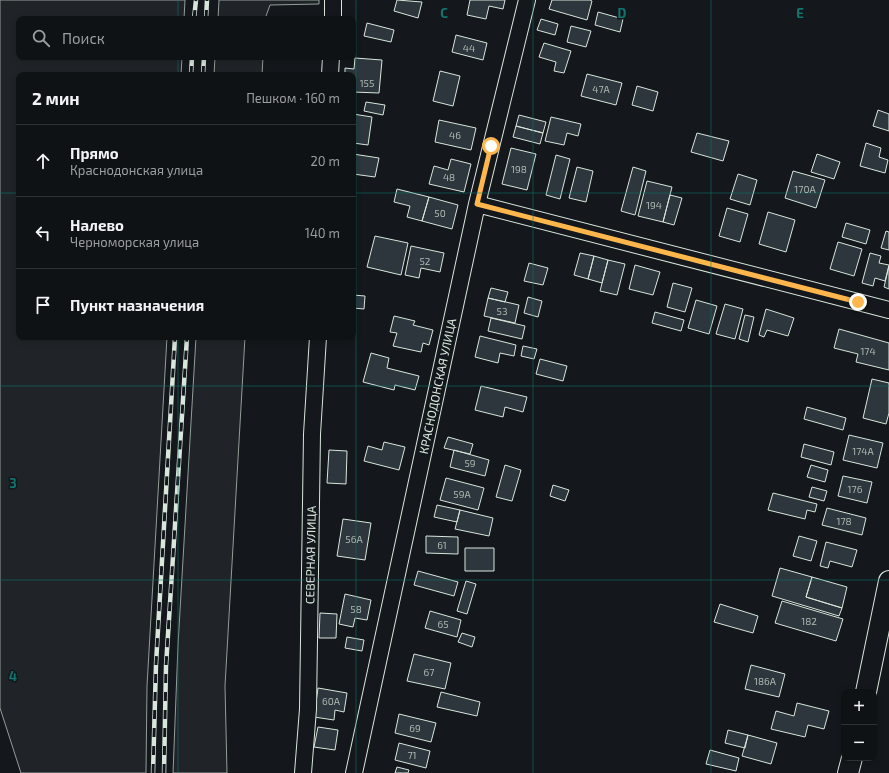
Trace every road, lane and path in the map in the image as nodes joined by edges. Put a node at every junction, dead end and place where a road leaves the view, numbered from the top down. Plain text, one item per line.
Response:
1 (333, 0) edge
2 (526, 0) edge
3 (333, 16) edge
4 (331, 60) edge
5 (330, 72) edge
6 (477, 204) junction
7 (889, 310) edge
8 (318, 340) edge
9 (889, 581) edge
10 (867, 689) edge
11 (851, 761) edge
12 (303, 773) edge
13 (354, 773) edge
14 (848, 773) edge

1 - 3 street
2 - 6 street, КРАСНОДОНСКАЯ УЛИЦА
4 - 5 street
6 - 7 street
6 - 13 street, КРАСНОДОНСКАЯ УЛИЦА
8 - 12 street, СЕВЕРНАЯ УЛИЦА
9 - 10 street
11 - 14 street

